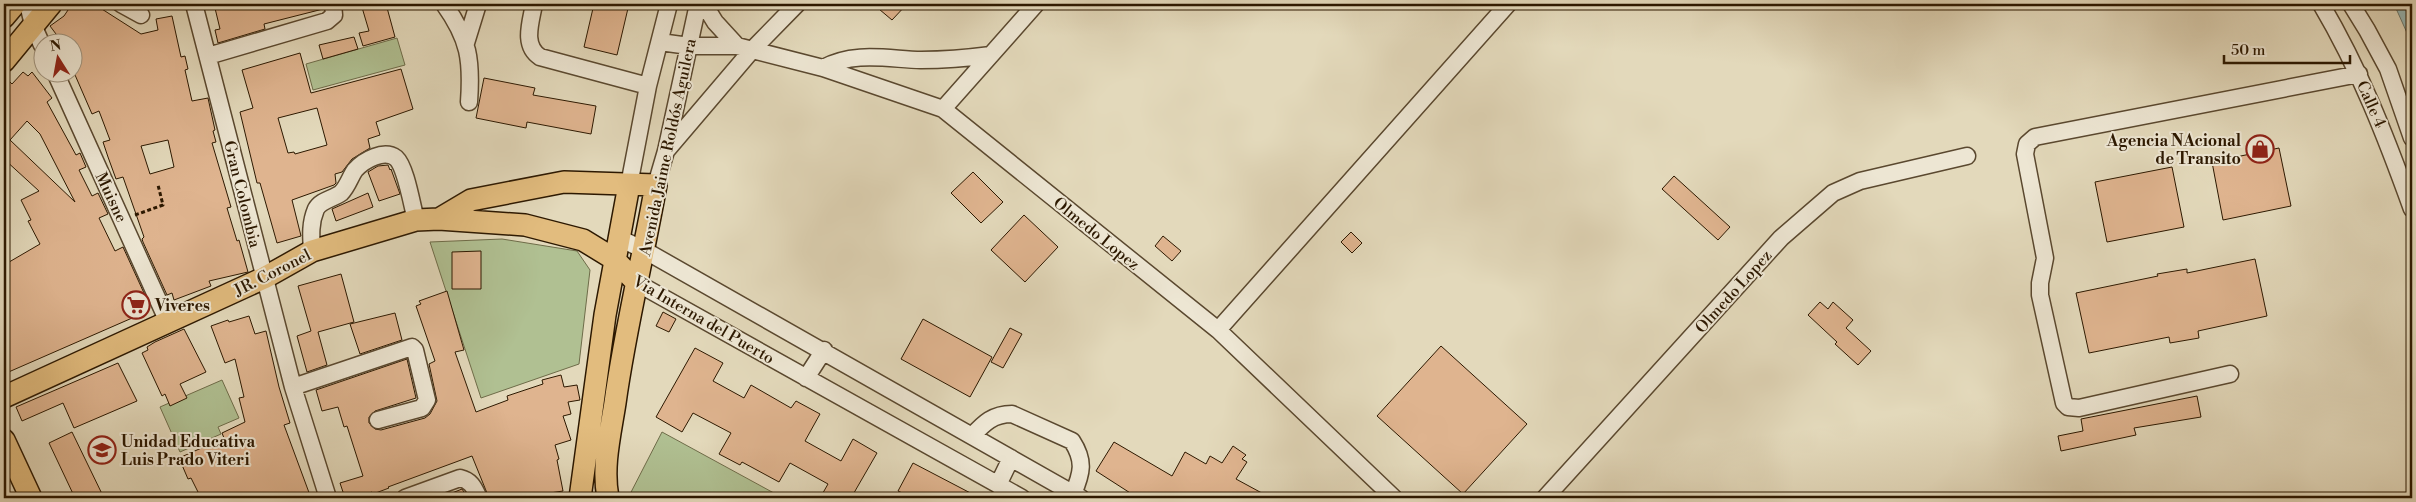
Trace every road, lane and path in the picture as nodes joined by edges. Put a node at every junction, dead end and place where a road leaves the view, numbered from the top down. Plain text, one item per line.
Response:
1 (15, 4) edge
2 (28, 4) edge
3 (51, 4) edge
4 (121, 4) edge
5 (194, 4) edge
6 (333, 4) edge
7 (444, 4) edge
8 (478, 4) edge
9 (534, 4) edge
10 (669, 4) edge
11 (698, 4) edge
12 (704, 4) edge
13 (797, 4) edge
14 (1036, 4) edge
15 (1508, 4) edge
16 (2322, 4) edge
17 (2351, 4) edge
18 (141, 15) dead end
19 (4, 17) edge
20 (33, 25) junction
21 (36, 32) edge
22 (660, 42) junction
23 (466, 44) junction
24 (689, 46) junction
25 (744, 48) junction
26 (991, 55) junction
27 (208, 56) junction
28 (4, 61) edge
29 (823, 68) junction
30 (2359, 74) junction
31 (60, 82) edge
32 (648, 86) junction
33 (469, 102) dead end
34 (943, 109) junction
35 (2412, 138) edge
36 (666, 151) junction
37 (1967, 156) dead end
38 (158, 185) dead end
39 (629, 185) junction
40 (656, 185) junction
41 (2412, 209) edge
42 (123, 219) junction
43 (439, 219) junction
44 (416, 220) junction
45 (619, 238) junction
46 (644, 250) junction
47 (312, 251) junction
48 (614, 259) junction
49 (262, 270) junction
50 (637, 283) junction
51 (168, 322) junction
52 (1218, 330) junction
53 (824, 350) junction
54 (2230, 374) dead end
55 (806, 378) junction
56 (293, 387) junction
57 (4, 397) edge
58 (378, 420) dead end
59 (972, 436) junction
60 (4, 440) edge
61 (598, 448) junction
62 (1011, 458) junction
63 (998, 485) junction
64 (1077, 496) edge
65 (31, 498) edge
66 (328, 498) edge
67 (405, 498) edge
68 (479, 498) edge
69 (580, 498) edge
70 (608, 498) edge
71 (1022, 498) edge
72 (1394, 498) edge
73 (1545, 498) edge

1 - 19 main road
2 - 20 street
3 - 20 main road
4 - 18 street
5 - 27 street, Gran Colombia
6 - 27 street
7 - 23 street
8 - 23 street
9 - 32 street
10 - 22 street, Avenida Jaime Roldós Aguilera
11 - 24 street, Avenida Jaime Roldós Aguilera
12 - 25 street
13 - 25 street
14 - 26 street
15 - 52 street
16 - 30 street, Calle 4
17 - 35 street, Calle 4
20 - 21 street
20 - 28 main road
22 - 24 street, Olmedo Lopez
22 - 32 street, Avenida Jaime Roldós Aguilera
23 - 33 street
24 - 25 street, Olmedo Lopez
24 - 36 street, Avenida Jaime Roldós Aguilera
25 - 29 street, Olmedo Lopez
25 - 36 street
26 - 29 street
26 - 34 street
27 - 49 street, Gran Colombia
29 - 34 street, Olmedo Lopez
30 - 41 street, Calle 4
30 - 54 street
31 - 42 street, Muisne
32 - 39 street, Avenida Jaime Roldós Aguilera
34 - 52 street, Olmedo Lopez
36 - 40 street, Avenida Jaime Roldós Aguilera
37 - 73 street, Olmedo Lopez
38 - 42 path
39 - 40 main road
39 - 43 main road
39 - 45 main road, Avenida Jaime Roldós Aguilera
40 - 46 main road, Avenida Jaime Roldós Aguilera
42 - 51 street, Muisne
43 - 44 main road, JR. Coronel
43 - 48 main road, Via Interna del Puerto
44 - 47 main road, JR. Coronel
44 - 47 street
45 - 46 street, Via Interna del Puerto
45 - 48 main road, Avenida Jaime Roldós Aguilera
46 - 50 main road, Avenida Jaime Roldós Aguilera
46 - 53 street, Via Interna del Puerto
47 - 49 main road, JR. Coronel
48 - 50 main road, Via Interna del Puerto
48 - 61 main road, Avenida Jaime Roldós Aguilera
49 - 51 main road, JR. Coronel
49 - 56 street, Gran Colombia
50 - 55 street, Via Interna del Puerto
50 - 61 main road, Avenida Jaime Roldós Aguilera
51 - 57 main road, JR. Coronel
52 - 72 street, Olmedo Lopez
53 - 55 street
53 - 59 street, Via Interna del Puerto
55 - 63 street, Via Interna del Puerto
56 - 58 street
56 - 66 street, Gran Colombia
59 - 62 street, Via Interna del Puerto
59 - 64 street
60 - 65 main road
61 - 69 main road, Avenida Jaime Roldós Aguilera
61 - 70 main road, Avenida Jaime Roldós Aguilera
62 - 63 street
62 - 64 street, Via Interna del Puerto
63 - 71 street, Via Interna del Puerto
67 - 68 street

